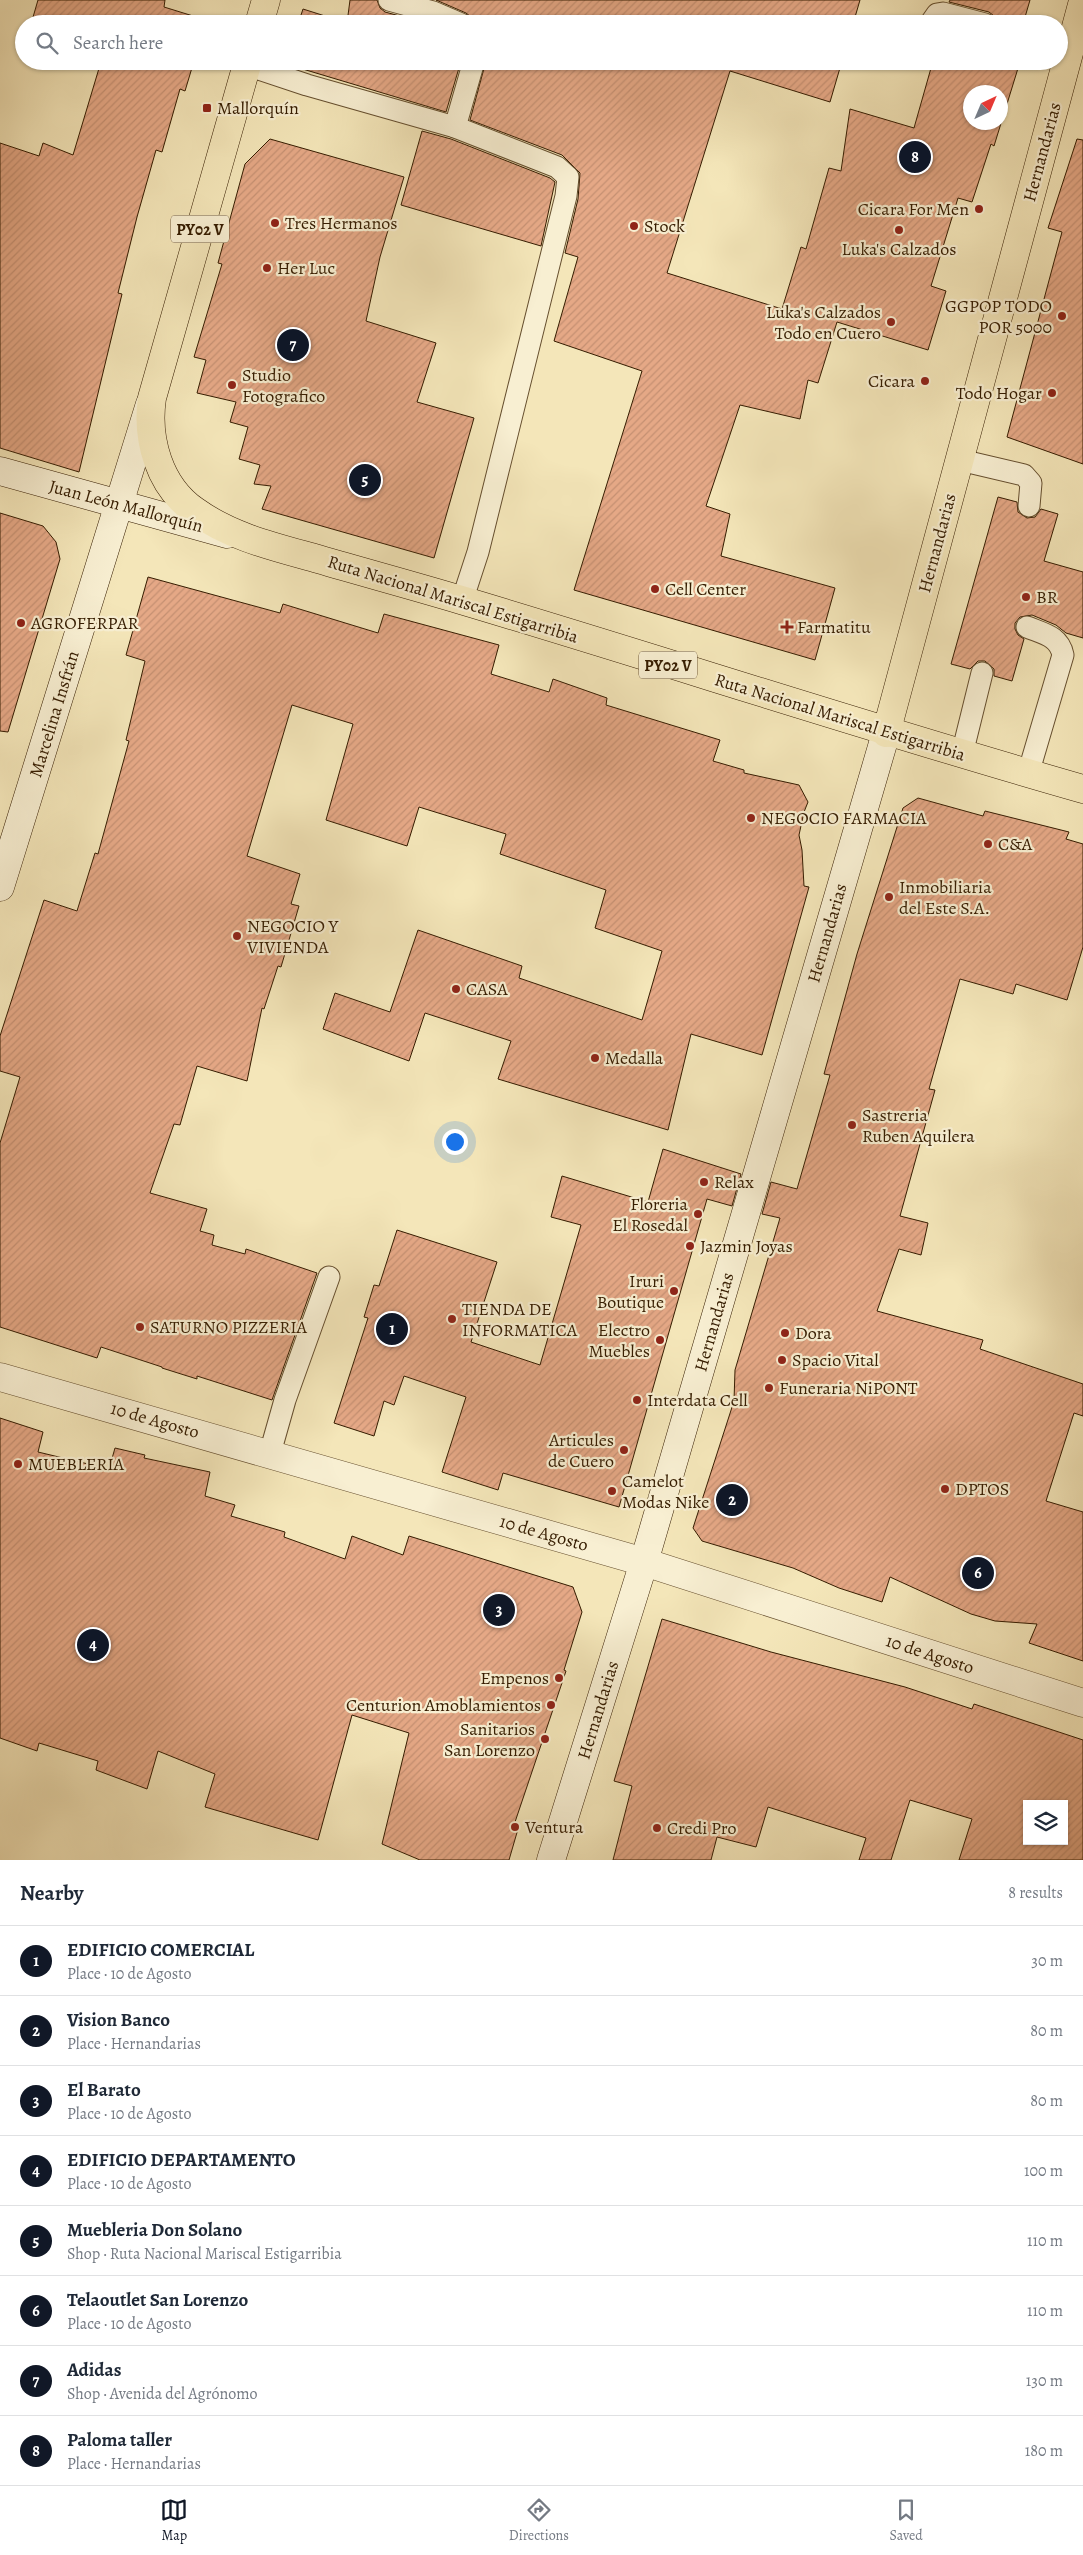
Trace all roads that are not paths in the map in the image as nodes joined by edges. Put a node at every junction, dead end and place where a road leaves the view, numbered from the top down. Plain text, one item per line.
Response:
1 (266, 0) edge
2 (389, 0) edge
3 (1083, 1) edge
4 (262, 15) edge
5 (440, 15) edge
6 (936, 15) edge
7 (951, 15) edge
8 (1068, 37) edge
9 (246, 70) edge
10 (267, 70) edge
11 (472, 70) edge
12 (1058, 70) edge
13 (456, 127) junction
14 (152, 398) junction
15 (960, 460) junction
16 (0, 471) edge
17 (119, 506) junction
18 (1029, 506) dead end
19 (253, 541) junction
20 (462, 601) junction
21 (1027, 627) dead end
22 (982, 673) dead end
23 (886, 733) junction
24 (962, 754) junction
25 (1028, 774) junction
26 (1083, 789) edge
27 (0, 887) edge
28 (328, 1276) dead end
29 (0, 1377) edge
30 (270, 1453) junction
31 (644, 1562) junction
32 (1083, 1704) edge
33 (551, 1860) edge

1 - 4 highway
2 - 5 lane
3 - 8 highway, Hernandarias
6 - 7 lane
9 - 14 highway, PY02 V
10 - 13 lane
11 - 13 lane
12 - 15 highway, Hernandarias
13 - 20 lane
14 - 17 main road, Marcelina Insfrán
14 - 19 highway, PY02 V
15 - 18 lane
15 - 23 highway, Hernandarias
16 - 17 main road, Juan León Mallorquín
17 - 19 main road, Juan León Mallorquín
17 - 27 main road, Marcelina Insfrán
19 - 20 highway, Ruta Nacional Mariscal Estigarribia / PY02 V
20 - 23 highway, Ruta Nacional Mariscal Estigarribia / PY02 V
21 - 25 lane
22 - 24 lane
23 - 24 highway, Ruta Nacional Mariscal Estigarribia / PY02 V
23 - 31 main road, Hernandarias
24 - 25 highway, Ruta Nacional Mariscal Estigarribia / PY02 V
25 - 26 highway, Ruta Nacional Mariscal Estigarribia / PY02 V
28 - 30 lane
29 - 30 main road, 10 de Agosto
30 - 31 main road, 10 de Agosto
31 - 32 main road, 10 de Agosto
31 - 33 main road, Hernandarias

